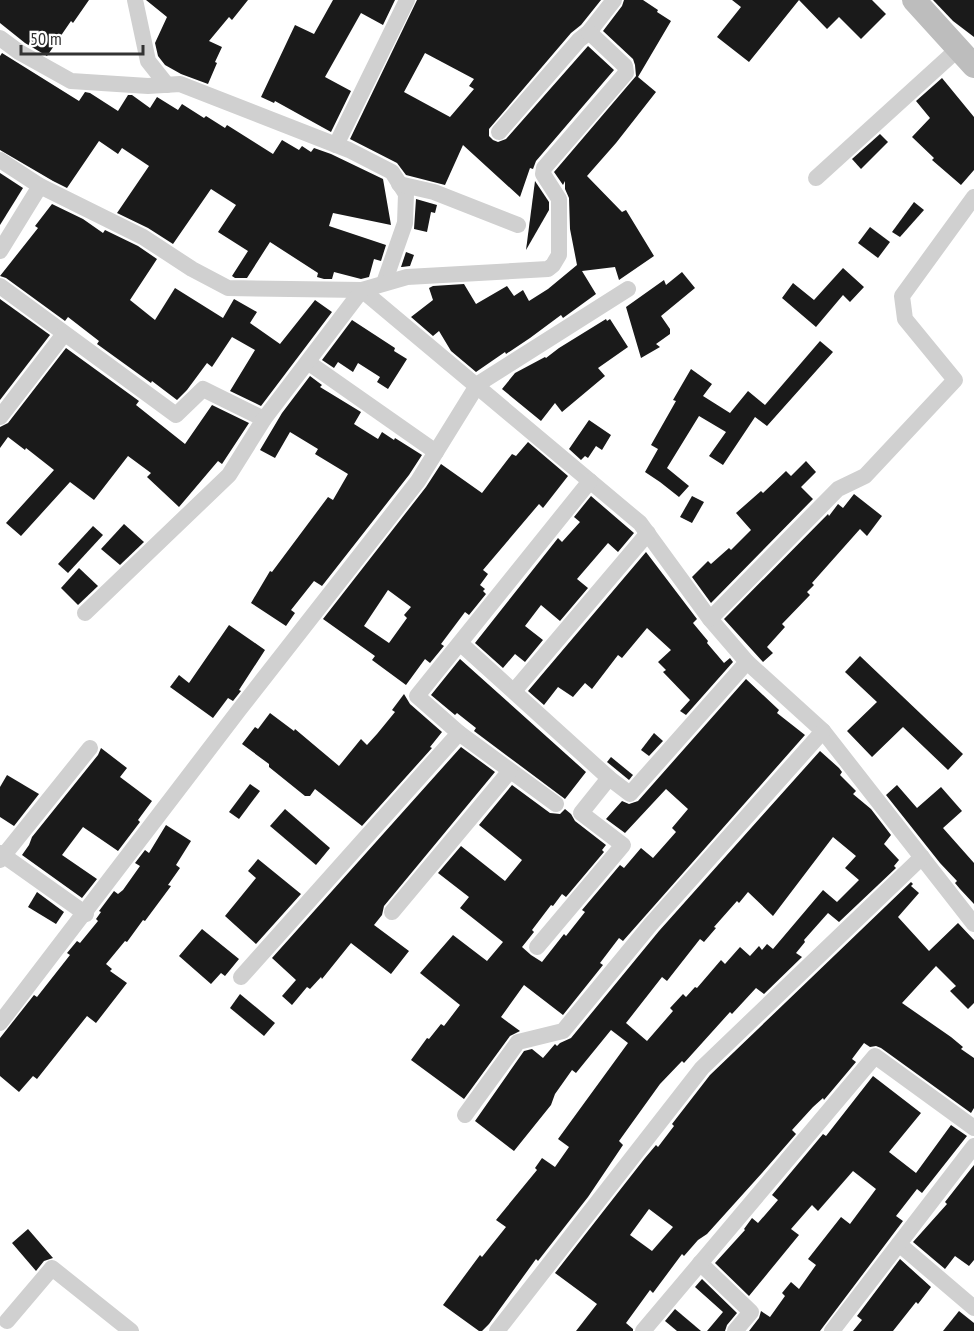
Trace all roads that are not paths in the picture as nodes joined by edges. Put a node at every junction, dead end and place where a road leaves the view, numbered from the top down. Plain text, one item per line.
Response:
1 (135, 0) edge
2 (407, 0) edge
3 (614, 0) edge
4 (914, 0) edge
5 (589, 32) junction
6 (0, 38) edge
7 (966, 57) edge
8 (167, 85) junction
9 (499, 132) dead end
10 (336, 145) junction
11 (0, 160) edge
12 (816, 178) dead end
13 (399, 184) junction
14 (40, 186) junction
15 (974, 197) edge
16 (518, 225) dead end
17 (0, 251) edge
18 (384, 283) junction
19 (0, 286) edge
20 (628, 289) dead end
21 (362, 290) junction
22 (64, 334) junction
23 (309, 363) junction
24 (476, 387) junction
25 (0, 417) edge
26 (264, 420) junction
27 (436, 452) junction
28 (590, 481) junction
29 (648, 533) junction
30 (85, 613) dead end
31 (710, 619) junction
32 (460, 643) junction
33 (747, 662) junction
34 (514, 691) junction
35 (823, 731) junction
36 (459, 734) junction
37 (90, 748) dead end
38 (510, 771) junction
39 (609, 778) junction
40 (556, 804) dead end
41 (1, 856) edge
42 (922, 857) junction
43 (392, 912) dead end
44 (86, 914) junction
45 (974, 924) edge
46 (537, 947) dead end
47 (241, 977) dead end
48 (0, 1023) edge
49 (465, 1115) dead end
50 (974, 1128) edge
51 (974, 1146) edge
52 (899, 1244) junction
53 (700, 1263) junction
54 (974, 1308) edge
55 (7, 1321) dead end
56 (131, 1331) edge
57 (497, 1331) edge
58 (643, 1331) edge
59 (735, 1331) edge
60 (832, 1331) edge

1 - 8 street
2 - 10 street
3 - 5 street
4 - 7 main road
5 - 9 street
5 - 18 street
6 - 8 street
7 - 12 street
8 - 10 street
10 - 13 street
11 - 14 street
13 - 16 street
13 - 18 street
14 - 17 street
14 - 21 street
15 - 31 street
18 - 21 street
19 - 22 street
20 - 24 street
21 - 23 street
21 - 24 street
22 - 25 street
22 - 26 street
23 - 26 street
23 - 27 street
24 - 27 street
24 - 28 street
26 - 30 street
27 - 44 street
28 - 29 street
28 - 32 street
29 - 31 street
29 - 34 street
31 - 33 street
32 - 34 street
32 - 36 street
33 - 35 street
33 - 39 street
34 - 39 street
35 - 42 street
35 - 49 street
36 - 38 street
36 - 47 street
37 - 41 street
38 - 40 street
38 - 43 street
39 - 46 street
41 - 44 street
42 - 45 street
42 - 57 street
44 - 48 street
50 - 53 street
51 - 52 street
52 - 54 street
52 - 60 street
53 - 58 street
53 - 59 street
55 - 56 street

